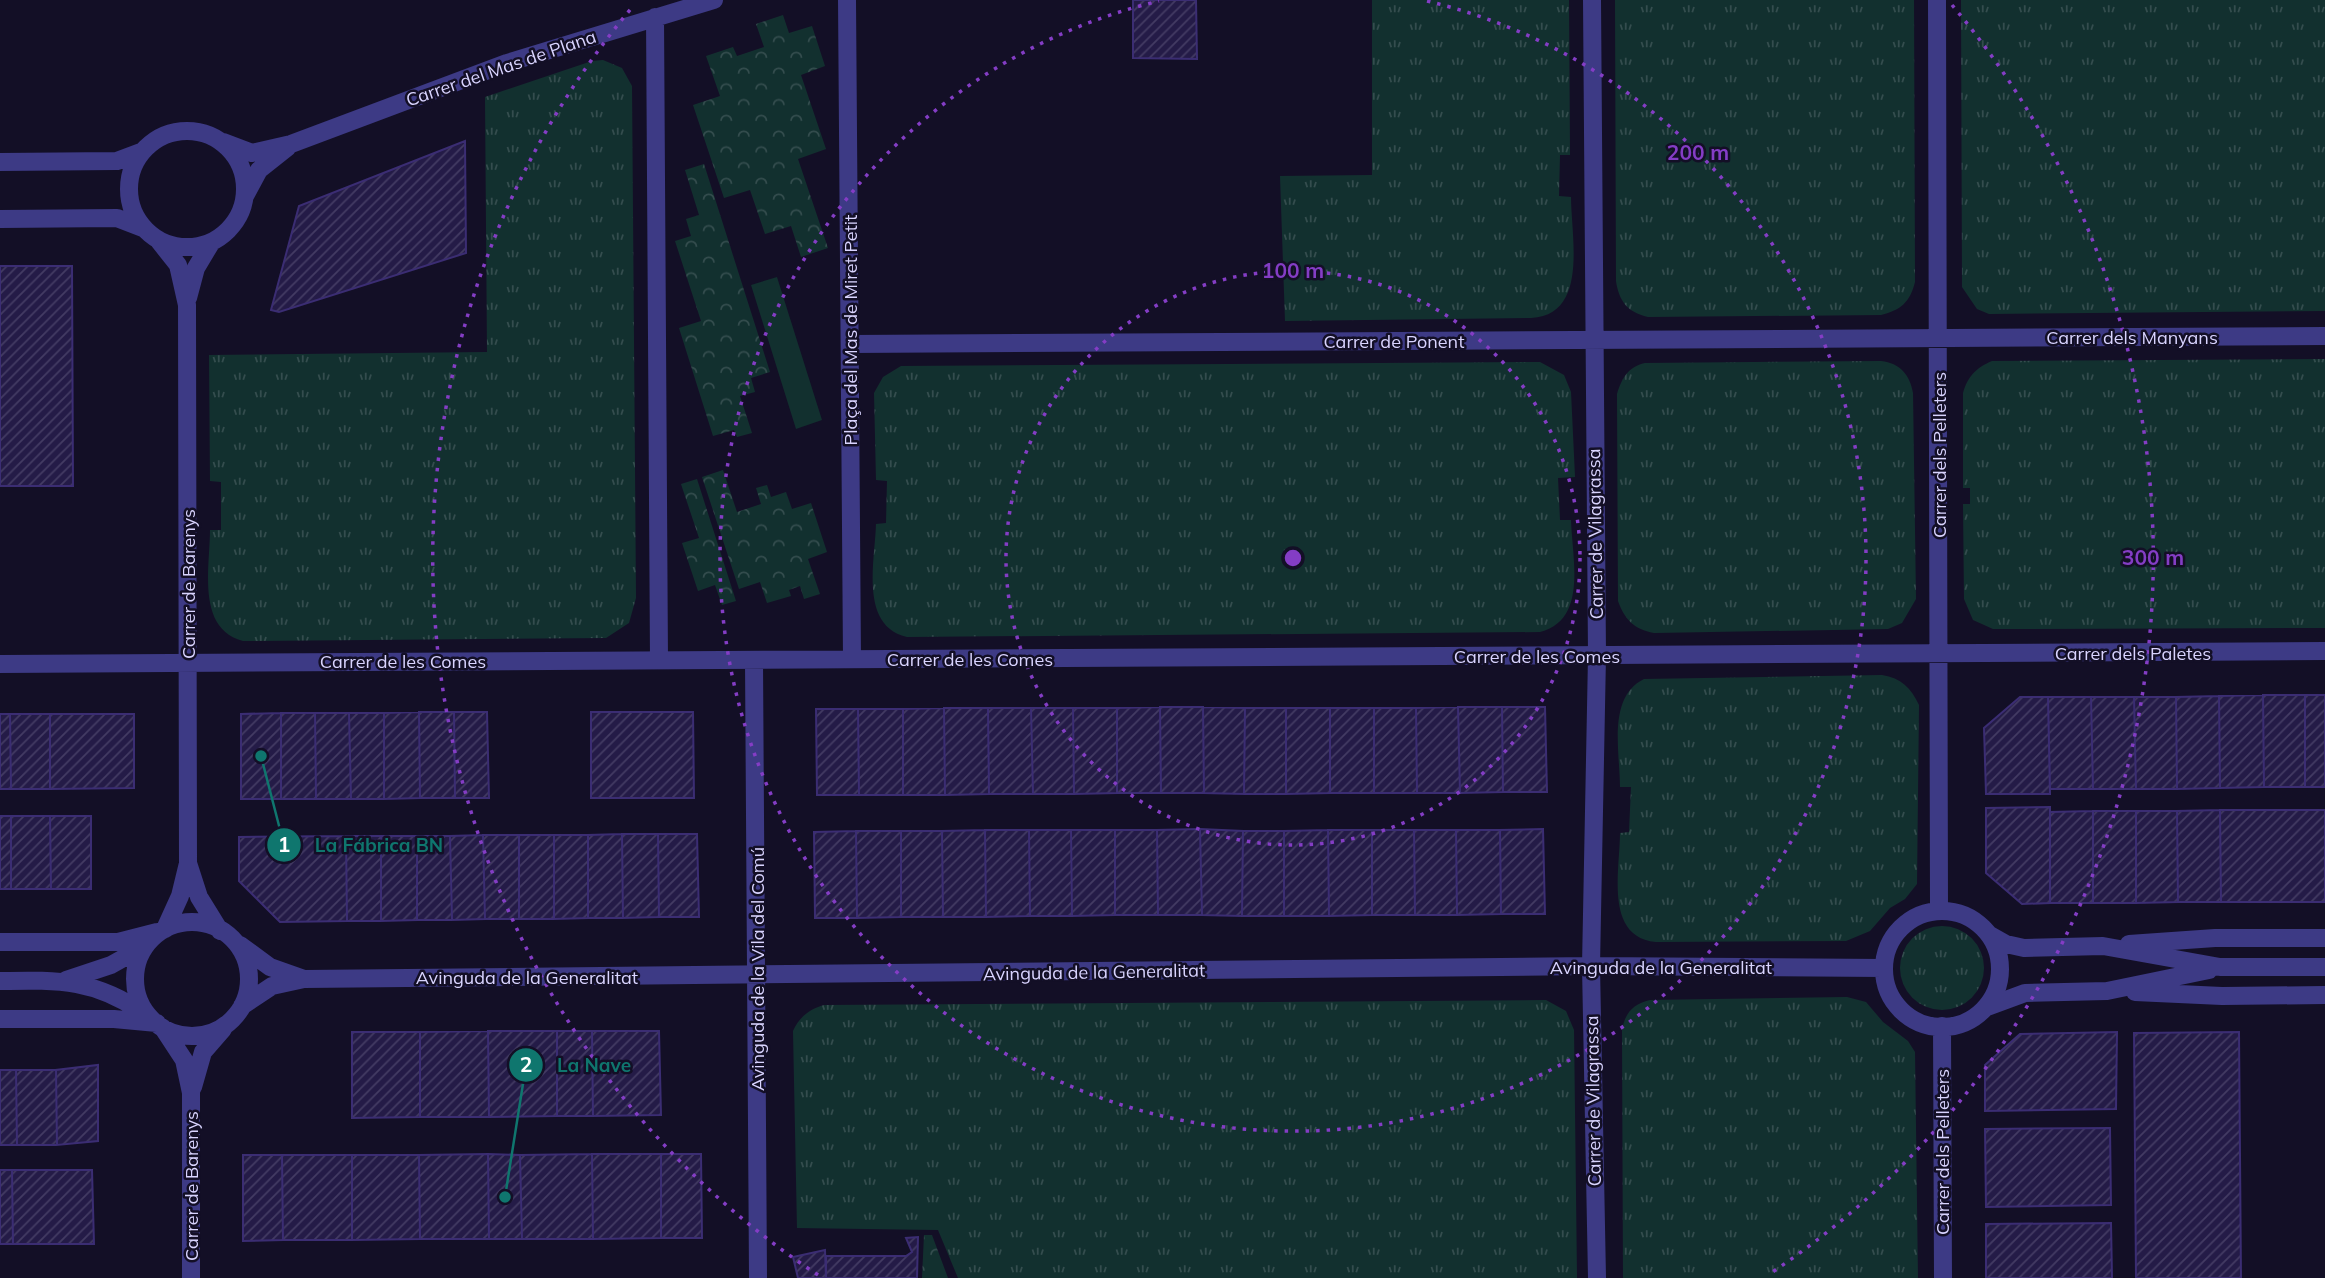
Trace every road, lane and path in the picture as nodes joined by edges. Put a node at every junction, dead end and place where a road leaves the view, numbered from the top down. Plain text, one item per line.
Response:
1 (714, 0) edge
2 (847, 0) edge
3 (1592, 0) edge
4 (1937, 0) edge
5 (655, 17) junction
6 (223, 142) junction
7 (291, 144) junction
8 (141, 152) junction
9 (0, 162) edge
10 (245, 196) junction
11 (0, 219) edge
12 (143, 228) junction
13 (159, 241) junction
14 (211, 243) junction
15 (187, 305) junction
16 (2325, 336) edge
17 (1938, 339) junction
18 (1594, 340) junction
19 (850, 344) junction
20 (2325, 651) edge
21 (1940, 655) junction
22 (1597, 656) junction
23 (852, 659) junction
24 (659, 660) junction
25 (754, 661) junction
26 (189, 662) junction
27 (0, 664) edge
28 (188, 863) junction
29 (1939, 911) junction
30 (163, 930) junction
31 (224, 933) junction
32 (1990, 935) junction
33 (2325, 938) edge
34 (0, 942) edge
35 (145, 946) junction
36 (2103, 947) junction
37 (1591, 967) junction
38 (2220, 967) junction
39 (2325, 967) edge
40 (1884, 968) junction
41 (757, 976) junction
42 (304, 979) junction
43 (66, 980) junction
44 (0, 981) edge
45 (2107, 991) junction
46 (2325, 995) edge
47 (242, 1006) junction
48 (1985, 1008) junction
49 (0, 1019) edge
50 (230, 1022) junction
51 (156, 1023) junction
52 (1942, 1026) junction
53 (191, 1094) junction
54 (191, 1278) edge
55 (758, 1278) edge
56 (1597, 1278) edge
57 (1943, 1278) edge

1 - 5 street, Carrer del Mas de Plana
2 - 19 street, Plaça del Mas de Miret Petit
3 - 18 street, Carrer de Vilagrassa
4 - 17 street, Carrer dels Pelleters
5 - 7 street, Carrer del Mas de Plana
5 - 24 street
6 - 7 street, Carrer del Mas de Plana
6 - 8 street
6 - 10 street
7 - 10 street, Carrer del Mas de Plana
8 - 9 street
8 - 12 street
10 - 14 street
11 - 12 street
12 - 13 street
13 - 14 street
13 - 15 street, Carrer de Barenys
14 - 15 street, Carrer de Barenys
15 - 26 street, Carrer de Barenys
16 - 17 street, Carrer dels Manyans
17 - 18 street, Carrer de Ponent
17 - 21 street, Carrer dels Pelleters
18 - 19 street, Carrer de Ponent
18 - 22 street, Carrer de Vilagrassa
19 - 23 street, Plaça del Mas de Miret Petit
20 - 21 street, Carrer dels Paletes
21 - 22 street, Carrer de les Comes
21 - 29 street, Carrer dels Pelleters
22 - 23 street, Carrer de les Comes
22 - 37 street, Carrer de Vilagrassa
23 - 25 street, Carrer de les Comes
24 - 25 street, Carrer de les Comes
24 - 26 street, Carrer de les Comes
25 - 41 street, Avinguda de la Vila del Comú
26 - 27 street, Carrer de les Comes
26 - 28 street, Carrer de Barenys
28 - 30 street, Carrer de Barenys
28 - 31 street, Carrer de Barenys
29 - 32 street
29 - 40 street
30 - 31 street
30 - 34 street
30 - 35 street
31 - 42 street, Avinguda de la Generalitat
31 - 47 street
32 - 36 street
32 - 48 street
33 - 36 street
35 - 43 street
35 - 51 street
36 - 38 street
37 - 40 street, Avinguda de la Generalitat
37 - 41 street, Avinguda de la Generalitat
37 - 56 street, Carrer de Vilagrassa
38 - 39 street
38 - 45 street
40 - 52 street
41 - 42 street, Avinguda de la Generalitat
41 - 55 street, Avinguda de la Vila del Comú
42 - 47 street, Avinguda de la Generalitat
43 - 44 street
43 - 51 street
45 - 46 street
45 - 48 street
47 - 50 street
48 - 52 street
49 - 51 street
50 - 51 street
50 - 53 street, Carrer de Barenys
51 - 53 street, Carrer de Barenys
52 - 57 street, Carrer dels Pelleters
53 - 54 street, Carrer de Barenys

